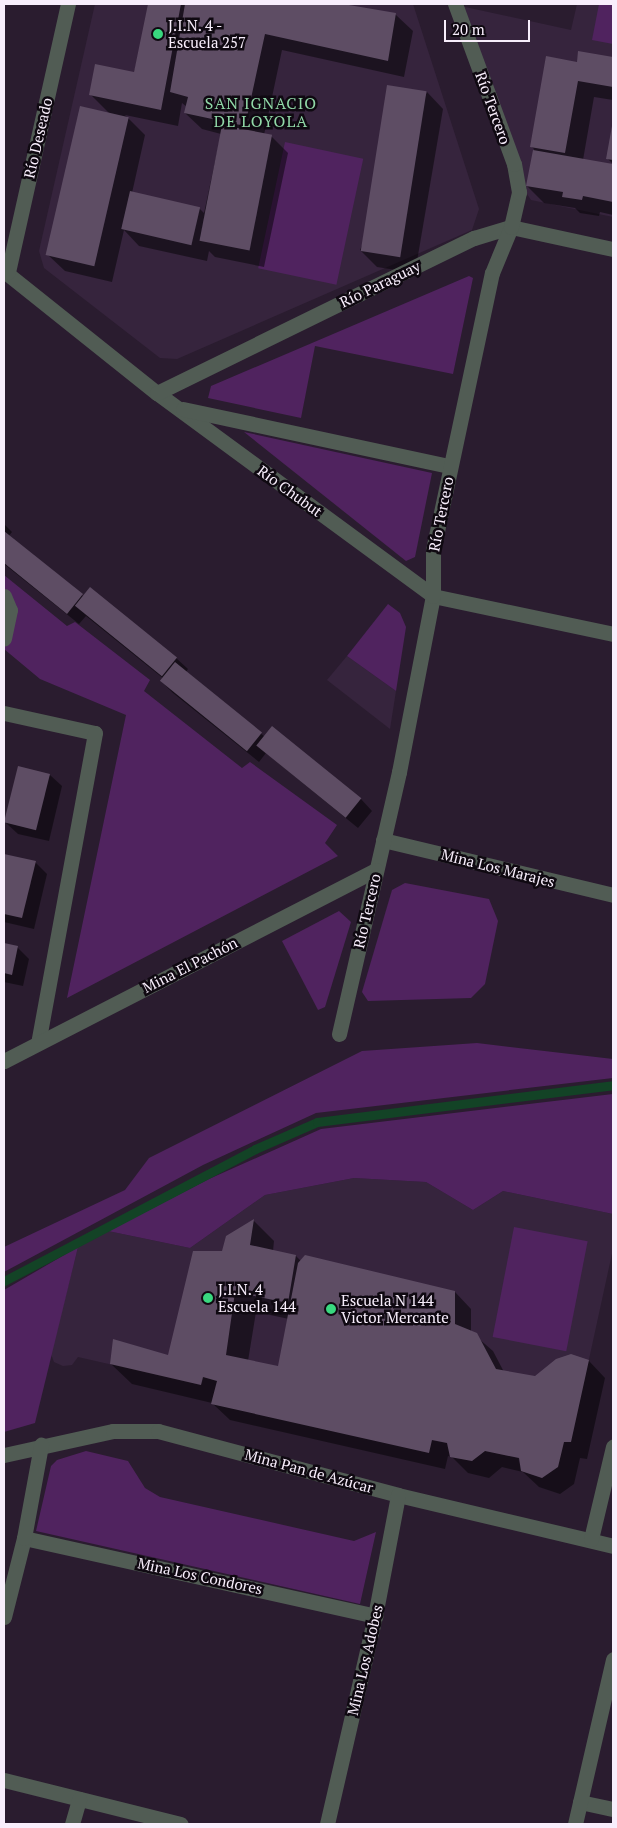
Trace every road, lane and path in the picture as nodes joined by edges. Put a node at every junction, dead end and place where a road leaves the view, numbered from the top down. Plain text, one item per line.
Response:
1 (68, 4) edge
2 (455, 4) edge
3 (511, 227) junction
4 (613, 249) edge
5 (6, 272) edge
6 (158, 393) junction
7 (178, 408) junction
8 (450, 466) junction
9 (4, 596) edge
10 (432, 596) junction
11 (613, 634) edge
12 (4, 638) edge
13 (4, 712) edge
14 (383, 840) junction
15 (376, 870) junction
16 (613, 895) edge
17 (338, 1034) dead end
18 (38, 1043) junction
19 (4, 1060) edge
20 (41, 1445) junction
21 (613, 1447) edge
22 (4, 1455) edge
23 (398, 1495) junction
24 (24, 1538) junction
25 (591, 1539) junction
26 (613, 1546) edge
27 (375, 1616) junction
28 (4, 1617) edge
29 (613, 1659) edge
30 (4, 1780) edge
31 (79, 1800) junction
32 (580, 1802) junction
33 (613, 1809) edge
34 (72, 1824) edge
35 (181, 1824) edge
36 (327, 1824) edge
37 (575, 1824) edge

1 - 5 street, Río Deseado
2 - 3 street, Río Tercero
3 - 4 street, Río Paraguay
3 - 6 street, Río Paraguay
3 - 8 street, Río Tercero
5 - 6 street, Río Chubut
6 - 7 street, Río Chubut
7 - 8 street
7 - 10 street, Río Chubut
8 - 10 street, Río Tercero
9 - 12 street
10 - 11 street, Río Chubut
10 - 14 street, Río Tercero
13 - 18 street
14 - 15 street, Río Tercero
14 - 16 street, Mina Los Marajes
15 - 17 street, Río Tercero
15 - 18 street, Mina El Pachón
18 - 19 street, Mina El Pachón
20 - 22 street, Mina Pan de Azúcar
20 - 23 street, Mina Pan de Azúcar
20 - 24 street
21 - 25 street
23 - 25 street, Mina Pan de Azúcar
23 - 27 street, Mina Los Adobes
24 - 27 street, Mina Los Condores
24 - 28 street
25 - 26 street, Mina Pan de Azúcar
27 - 36 street, Mina Los Adobes
29 - 32 street
30 - 31 street
31 - 34 street
31 - 35 street
32 - 33 street
32 - 37 street

